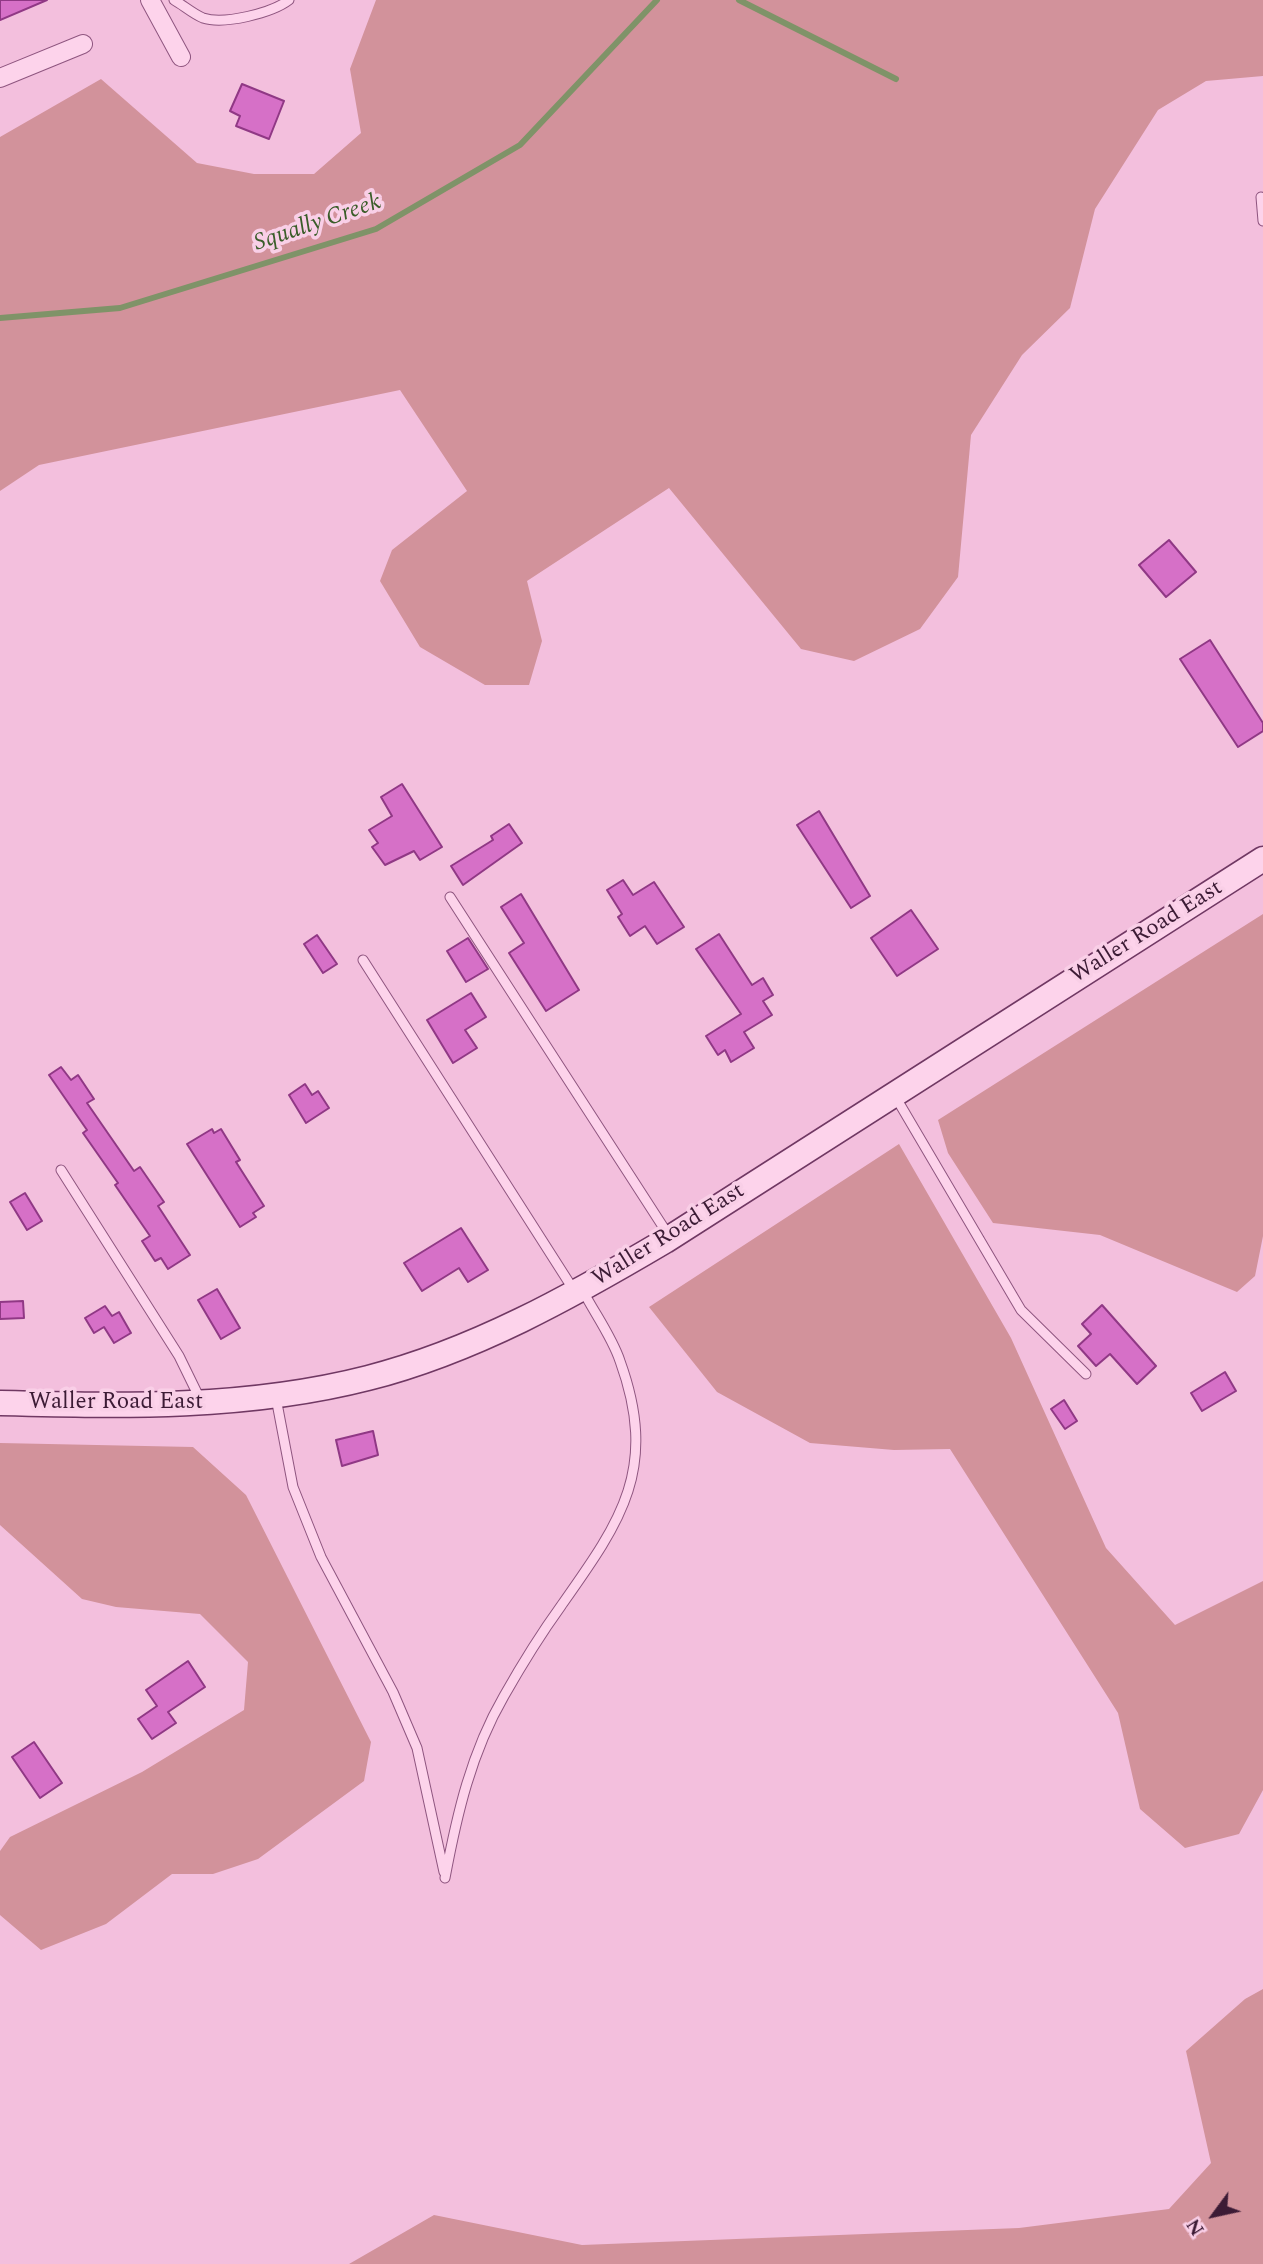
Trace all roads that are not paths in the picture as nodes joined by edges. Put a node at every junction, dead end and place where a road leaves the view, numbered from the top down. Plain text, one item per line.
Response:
1 (150, 0) edge
2 (174, 0) edge
3 (289, 0) edge
4 (83, 44) dead end
5 (181, 57) dead end
6 (0, 78) edge
7 (1261, 197) edge
8 (1263, 221) edge
9 (1263, 859) edge
10 (450, 897) dead end
11 (363, 960) dead end
12 (894, 1094) junction
13 (61, 1170) dead end
14 (670, 1237) junction
15 (579, 1291) junction
16 (1086, 1374) dead end
17 (276, 1396) junction
18 (0, 1403) edge
19 (202, 1404) junction

1 - 5 street
2 - 3 lane
4 - 6 street
7 - 8 lane
9 - 12 street, Waller Road East
10 - 14 lane
11 - 15 lane
12 - 14 street, Waller Road East
12 - 16 lane
13 - 19 lane
14 - 15 street, Waller Road East
15 - 17 street, Waller Road East
15 - 17 lane
17 - 19 street, Waller Road East
18 - 19 street, Waller Road East

